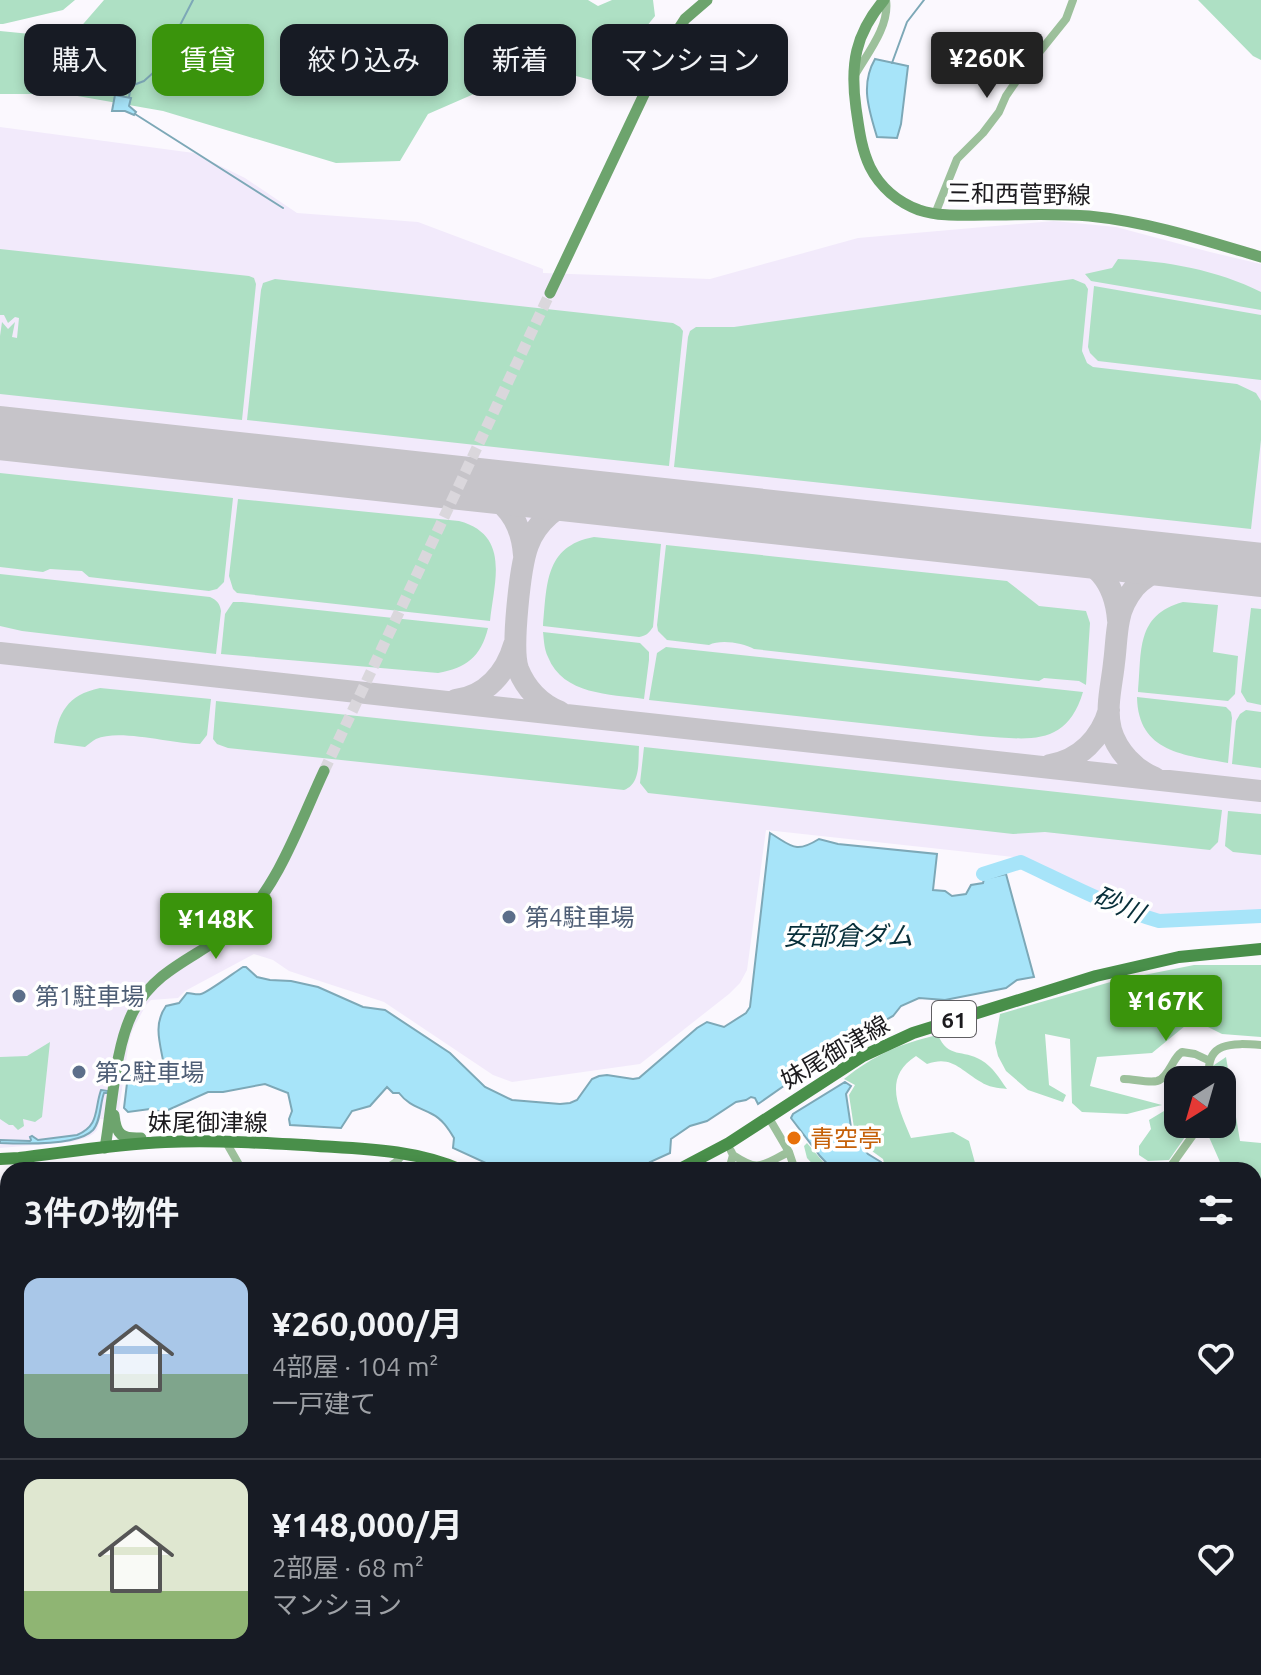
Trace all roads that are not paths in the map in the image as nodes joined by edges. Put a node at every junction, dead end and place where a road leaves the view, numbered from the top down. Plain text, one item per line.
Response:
1 (707, 0) edge
2 (885, 0) edge
3 (1073, 0) edge
4 (935, 214) junction
5 (1261, 257) edge
6 (550, 293) tunnel mouth
7 (324, 771) tunnel mouth
8 (1261, 949) edge
9 (1261, 1045) edge
10 (1210, 1061) junction
11 (1210, 1066) edge
12 (1124, 1079) dead end
13 (111, 1112) junction
14 (769, 1118) junction
15 (1191, 1138) edge
16 (160, 1142) junction
17 (226, 1142) junction
18 (105, 1148) junction
19 (731, 1149) junction
20 (404, 1152) junction
21 (789, 1152) junction
22 (0, 1159) edge
23 (237, 1162) edge
24 (396, 1162) edge
25 (436, 1162) edge
26 (698, 1162) edge
27 (730, 1162) edge
28 (745, 1162) edge
29 (768, 1162) edge
30 (792, 1162) edge
31 (1174, 1162) edge

1 - 6 street
2 - 4 street, 三和西菅野線
3 - 4 street
4 - 5 street, 三和西菅野線
7 - 13 street
8 - 14 main road, 妹尾御津線 / 61
9 - 10 street
10 - 11 street
10 - 12 street
13 - 16 street
13 - 18 street
14 - 19 main road, 妹尾御津線 / 61
14 - 21 street
15 - 31 street
16 - 17 main road, 妹尾御津線
16 - 18 main road, 妹尾御津線
17 - 20 main road, 妹尾御津線
17 - 23 street
18 - 22 main road, 妹尾御津線
19 - 26 main road, 妹尾御津線 / 61
19 - 27 street
19 - 28 street
20 - 24 street
20 - 25 main road, 妹尾御津線
21 - 29 street
21 - 30 street

